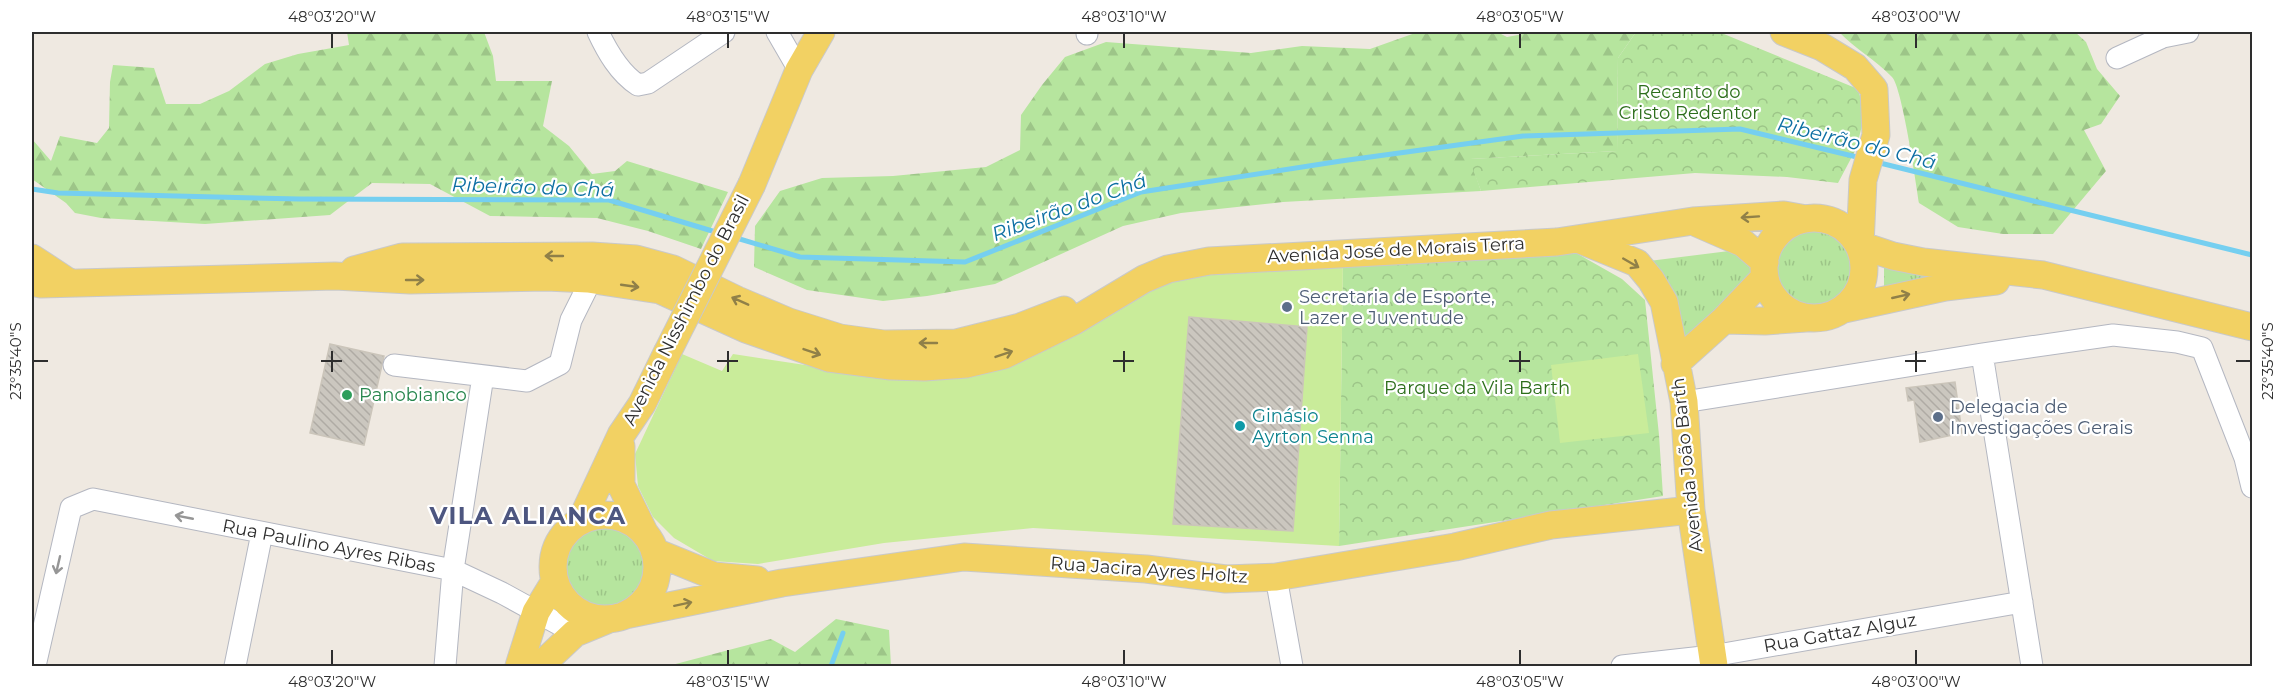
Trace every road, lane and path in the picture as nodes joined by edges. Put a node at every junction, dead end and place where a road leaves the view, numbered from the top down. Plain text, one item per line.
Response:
1 (598, 32) edge
2 (724, 32) edge
3 (777, 32) edge
4 (821, 32) edge
5 (1784, 32) edge
6 (2188, 32) edge
7 (2117, 58) dead end
8 (799, 70) junction
9 (1863, 180) junction
10 (1815, 219) junction
11 (1693, 221) junction
12 (1578, 239) junction
13 (1860, 245) junction
14 (32, 258) edge
15 (1765, 269) junction
16 (2043, 275) junction
17 (335, 276) junction
18 (547, 277) junction
19 (588, 279) junction
20 (70, 283) junction
21 (34, 284) edge
22 (1106, 301) junction
23 (1844, 309) junction
24 (1806, 318) junction
25 (571, 320) junction
26 (1724, 320) junction
27 (2253, 327) edge
28 (1982, 354) junction
29 (394, 364) dead end
30 (1675, 364) junction
31 (483, 376) junction
32 (1684, 402) junction
33 (621, 435) junction
34 (2249, 457) edge
35 (2253, 487) edge
36 (1691, 510) junction
37 (581, 521) junction
38 (262, 533) junction
39 (650, 542) junction
40 (453, 570) junction
41 (1276, 577) junction
42 (555, 581) junction
43 (783, 583) junction
44 (2022, 602) junction
45 (536, 612) junction
46 (617, 617) junction
47 (575, 633) junction
48 (1713, 661) edge
49 (34, 666) edge
50 (235, 666) edge
51 (445, 666) edge
52 (519, 666) edge
53 (540, 666) edge
54 (1292, 666) edge
55 (1622, 666) edge
56 (2032, 666) edge

1 - 2 street
3 - 8 street
4 - 8 main road, Avenida Nisshimbo do Brasil
5 - 9 main road
6 - 7 street
8 - 33 main road, Avenida Nisshimbo do Brasil, bridge
9 - 10 main road
9 - 13 main road
10 -> 11 main road, Avenida José de Morais Terra
10 - 13 main road
10 - 15 main road
11 - 12 main road, Avenida José de Morais Terra
11 - 15 main road
12 - 22 main road, Avenida José de Morais Terra
12 -> 30 main road, Avenida João Barth
13 - 16 main road
13 - 23 main road
14 - 20 main road
15 - 24 main road
15 - 26 main road
23 -> 16 main road
16 - 27 main road
17 -> 18 main road, Avenida José de Morais Terra
17 - 20 main road
22 -> 17 main road, Avenida José de Morais Terra
18 - 19 main road, Avenida José de Morais Terra
18 - 25 street
19 -> 22 main road, Avenida José de Morais Terra
19 - 25 street
20 - 21 main road
23 - 24 main road
24 - 26 main road
25 - 31 street
26 - 30 main road
28 - 32 street
28 - 34 street
28 - 44 street
29 - 31 street
30 - 32 main road, Avenida João Barth
31 - 40 street
32 - 36 main road, Avenida João Barth
33 - 37 main road, Avenida Nisshimbo do Brasil
33 - 39 main road, Avenida Nisshimbo do Brasil
34 - 35 street
36 - 41 main road, Rua Jacira Ayres Holtz
36 - 48 main road, Avenida João Barth
37 - 39 main road
37 - 42 main road
38 - 40 street, Rua Paulino Ayres Ribas
38 -> 49 street, Rua Paulino Ayres Ribas
38 - 50 street
39 - 43 main road
39 - 46 main road
40 - 45 street, Rua Paulino Ayres Ribas
40 - 51 street
41 - 43 main road, Rua Jacira Ayres Holtz
41 - 54 street
42 - 45 main road
42 - 46 main road
46 -> 43 main road
44 - 48 street, Rua Gattaz Alguz
44 - 56 street
45 - 47 street, Rua Paulino Ayres Ribas
45 - 52 main road
46 - 47 main road
47 - 53 main road
48 - 55 street, Rua Gattaz Alguz

